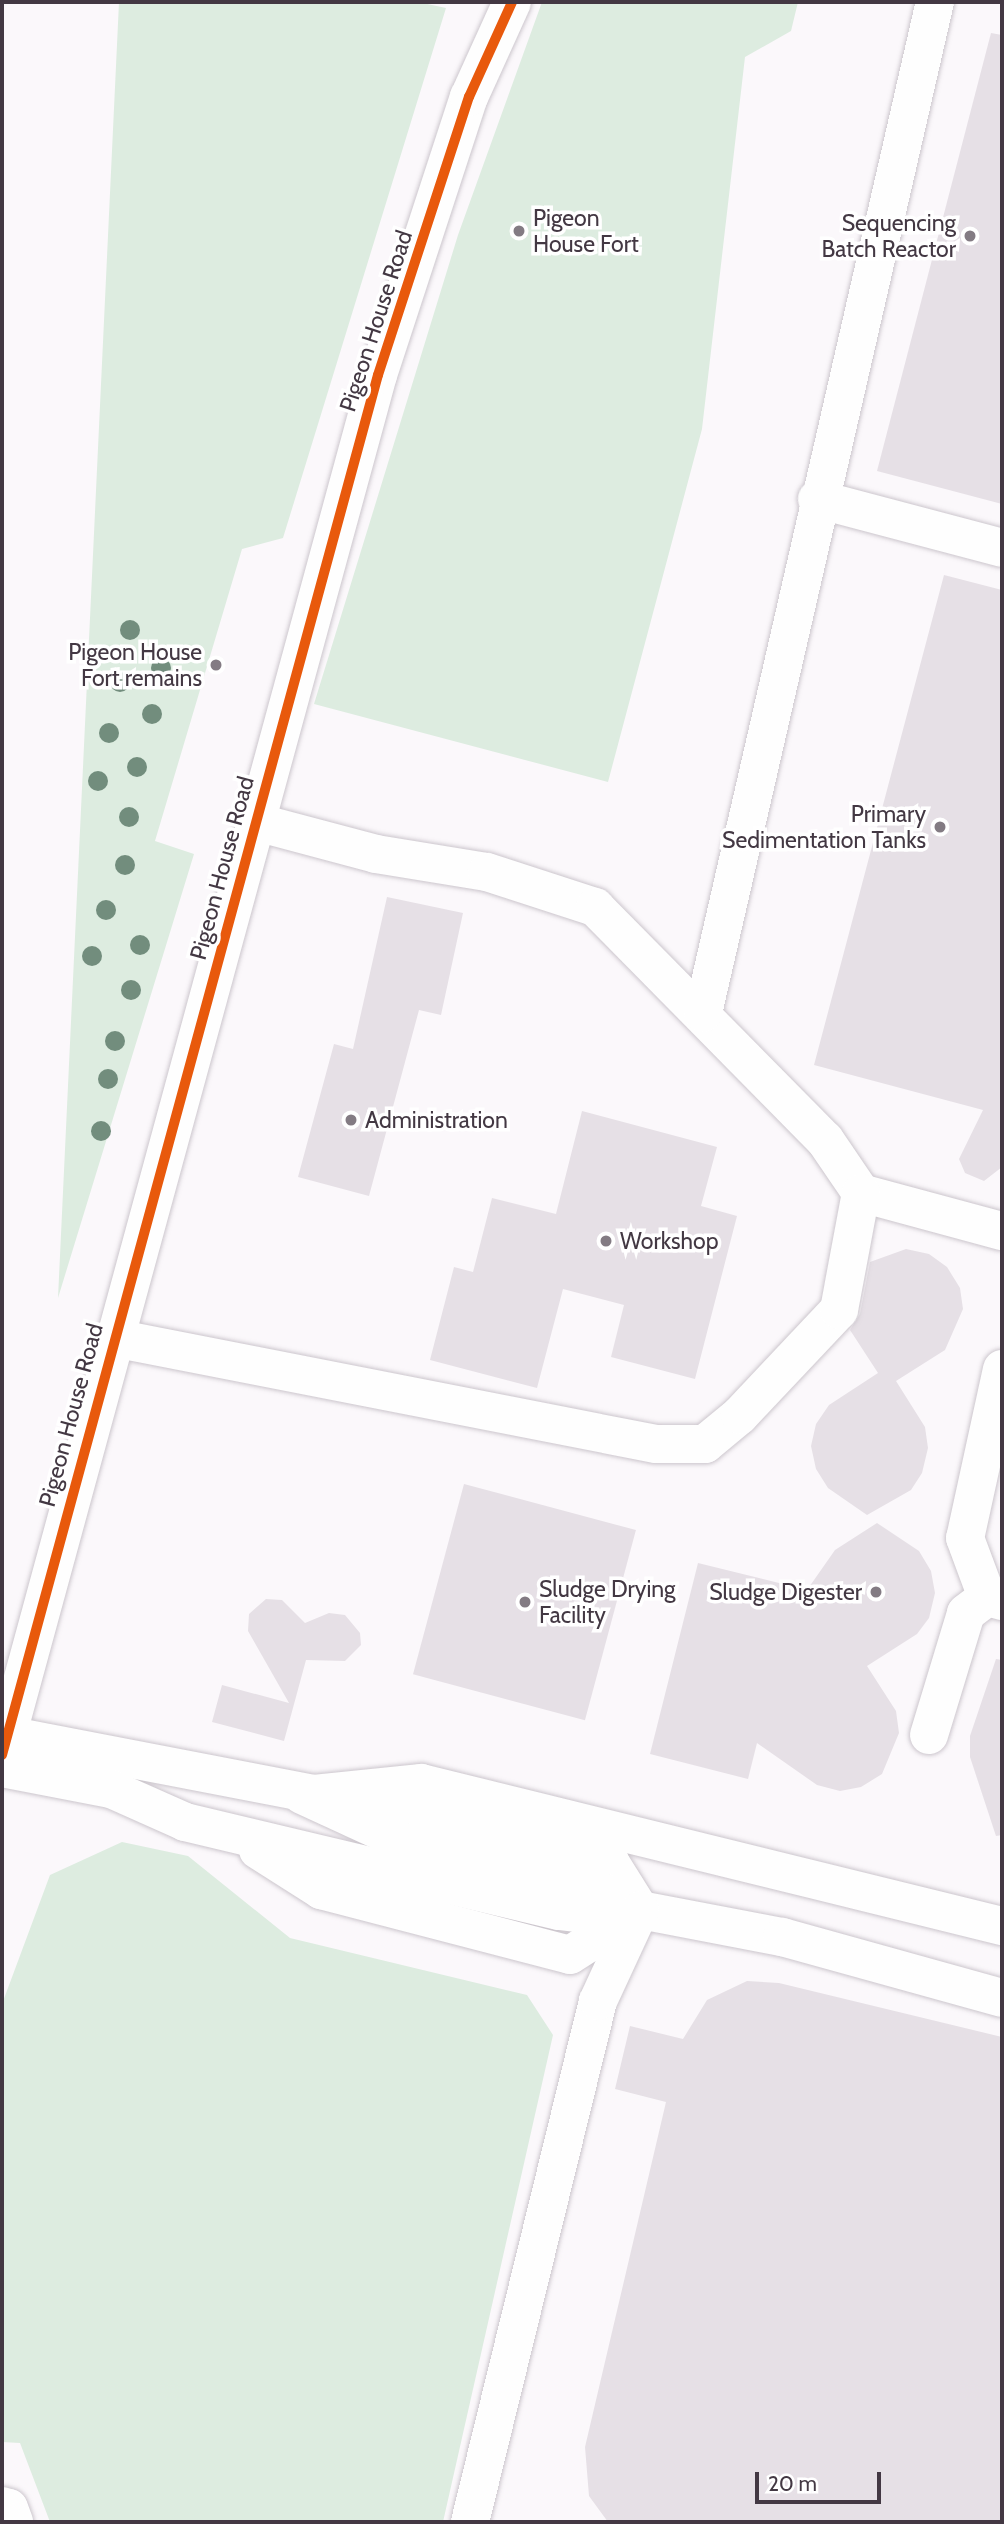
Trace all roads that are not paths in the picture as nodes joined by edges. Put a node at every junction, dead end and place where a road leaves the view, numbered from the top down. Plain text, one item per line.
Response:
1 (509, 2) edge
2 (935, 2) edge
3 (817, 499) junction
4 (1002, 548) edge
5 (256, 822) junction
6 (703, 1013) junction
7 (861, 1193) junction
8 (1002, 1231) edge
9 (114, 1338) junction
10 (1002, 1369) edge
11 (994, 1599) edge
12 (929, 1735) dead end
13 (4, 1752) edge
14 (302, 1795) junction
15 (233, 1834) junction
16 (640, 1910) junction
17 (1002, 1926) edge
18 (1002, 1998) edge
19 (2, 2506) edge
20 (14, 2522) edge
21 (470, 2522) edge

1 - 5 street, Pigeon House Road
2 - 3 street
3 - 4 street
3 - 6 street
5 - 6 street
5 - 9 street, Pigeon House Road
6 - 7 street
7 - 8 street
7 - 9 street
9 - 13 street, Pigeon House Road
10 - 11 street
11 - 12 street
13 - 14 street
13 - 15 street
14 - 16 street
14 - 17 street
15 - 16 street
15 - 16 street
16 - 18 street
16 - 21 street
19 - 20 street

